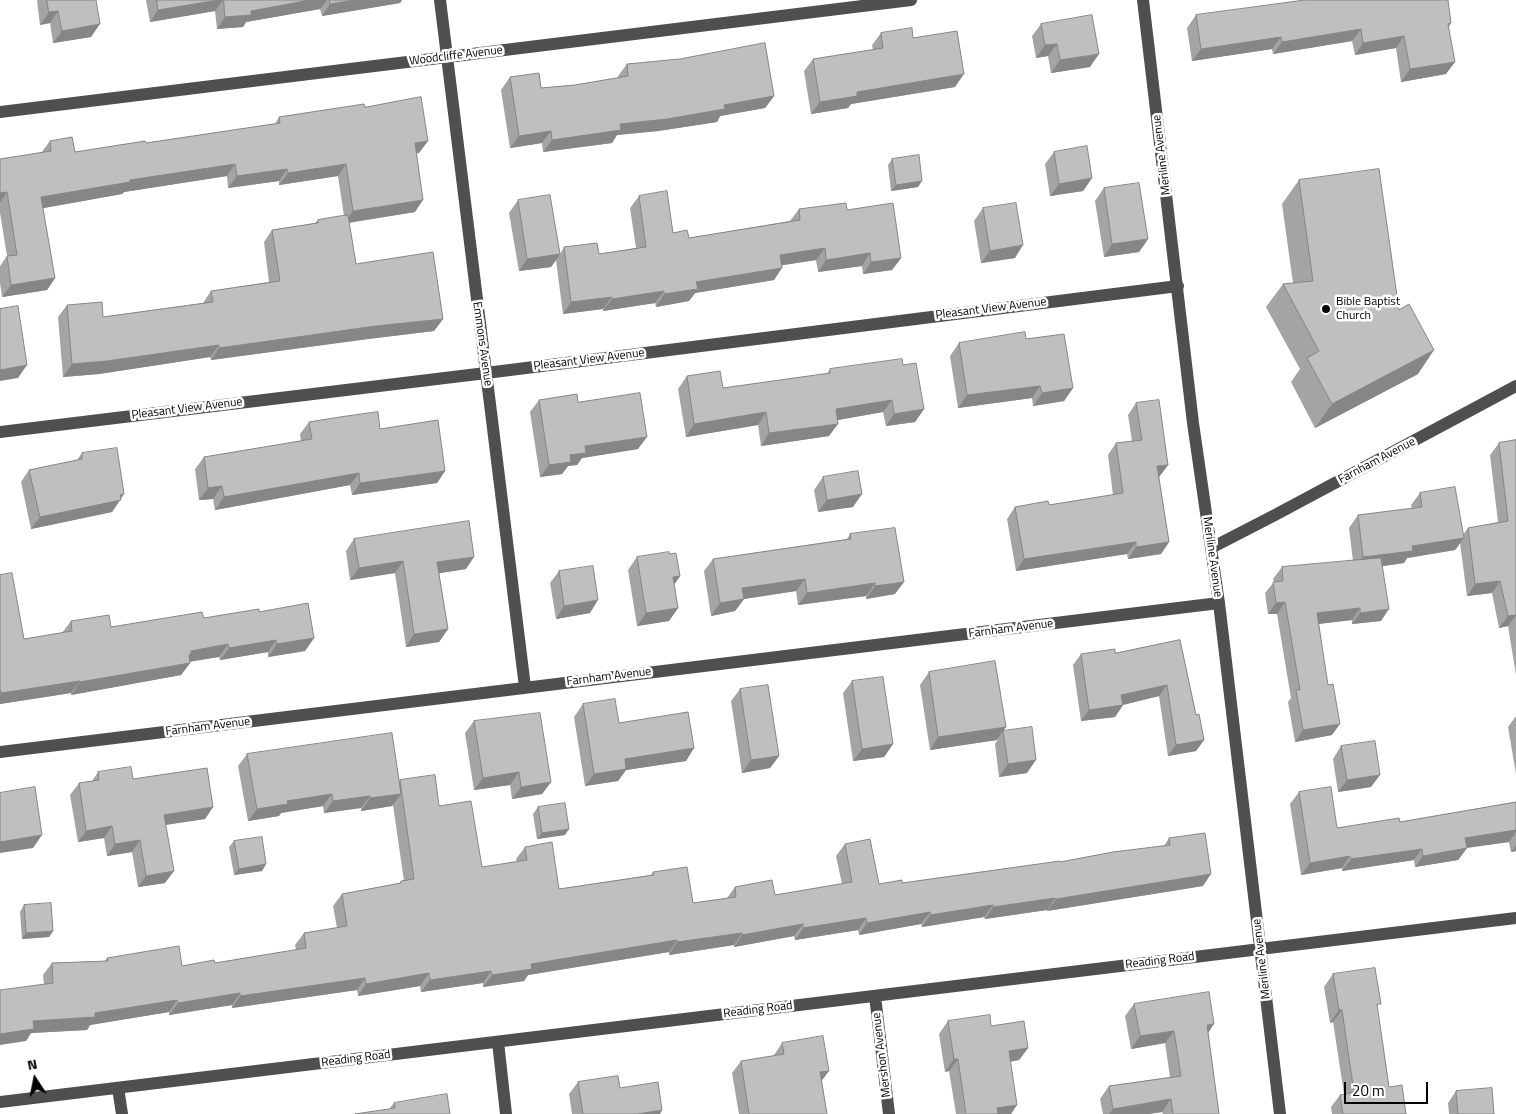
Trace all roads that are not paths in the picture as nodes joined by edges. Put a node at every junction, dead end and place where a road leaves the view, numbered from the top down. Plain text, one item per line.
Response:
1 (440, 0) edge
2 (911, 0) edge
3 (1143, 0) edge
4 (447, 57) junction
5 (0, 112) edge
6 (1178, 286) junction
7 (486, 373) junction
8 (1516, 386) edge
9 (0, 432) edge
10 (1211, 548) junction
11 (1219, 603) junction
12 (525, 687) junction
13 (0, 752) edge
14 (1516, 918) edge
15 (1261, 949) junction
16 (875, 996) junction
17 (498, 1042) junction
18 (118, 1088) junction
19 (0, 1102) edge
20 (122, 1114) edge
21 (506, 1114) edge
22 (889, 1114) edge
23 (1280, 1114) edge

1 - 4 street, Emmons Avenue
2 - 4 street, Woodcliffe Avenue
3 - 6 street, Meriline Avenue
4 - 5 street, Woodcliffe Avenue
4 - 7 street, Emmons Avenue
6 - 7 street, Pleasant View Avenue
6 - 10 street, Meriline Avenue
7 - 9 street, Pleasant View Avenue
7 - 12 street, Emmons Avenue
8 - 10 street, Farnham Avenue
10 - 11 street, Meriline Avenue
11 - 12 street, Farnham Avenue
11 - 15 street, Meriline Avenue
12 - 13 street, Farnham Avenue
14 - 15 street, Reading Road
15 - 16 street, Reading Road
15 - 23 street, Meriline Avenue
16 - 17 street, Reading Road
16 - 22 street, Mershon Avenue
17 - 18 street, Reading Road
17 - 21 street
18 - 19 street, Reading Road
18 - 20 street

